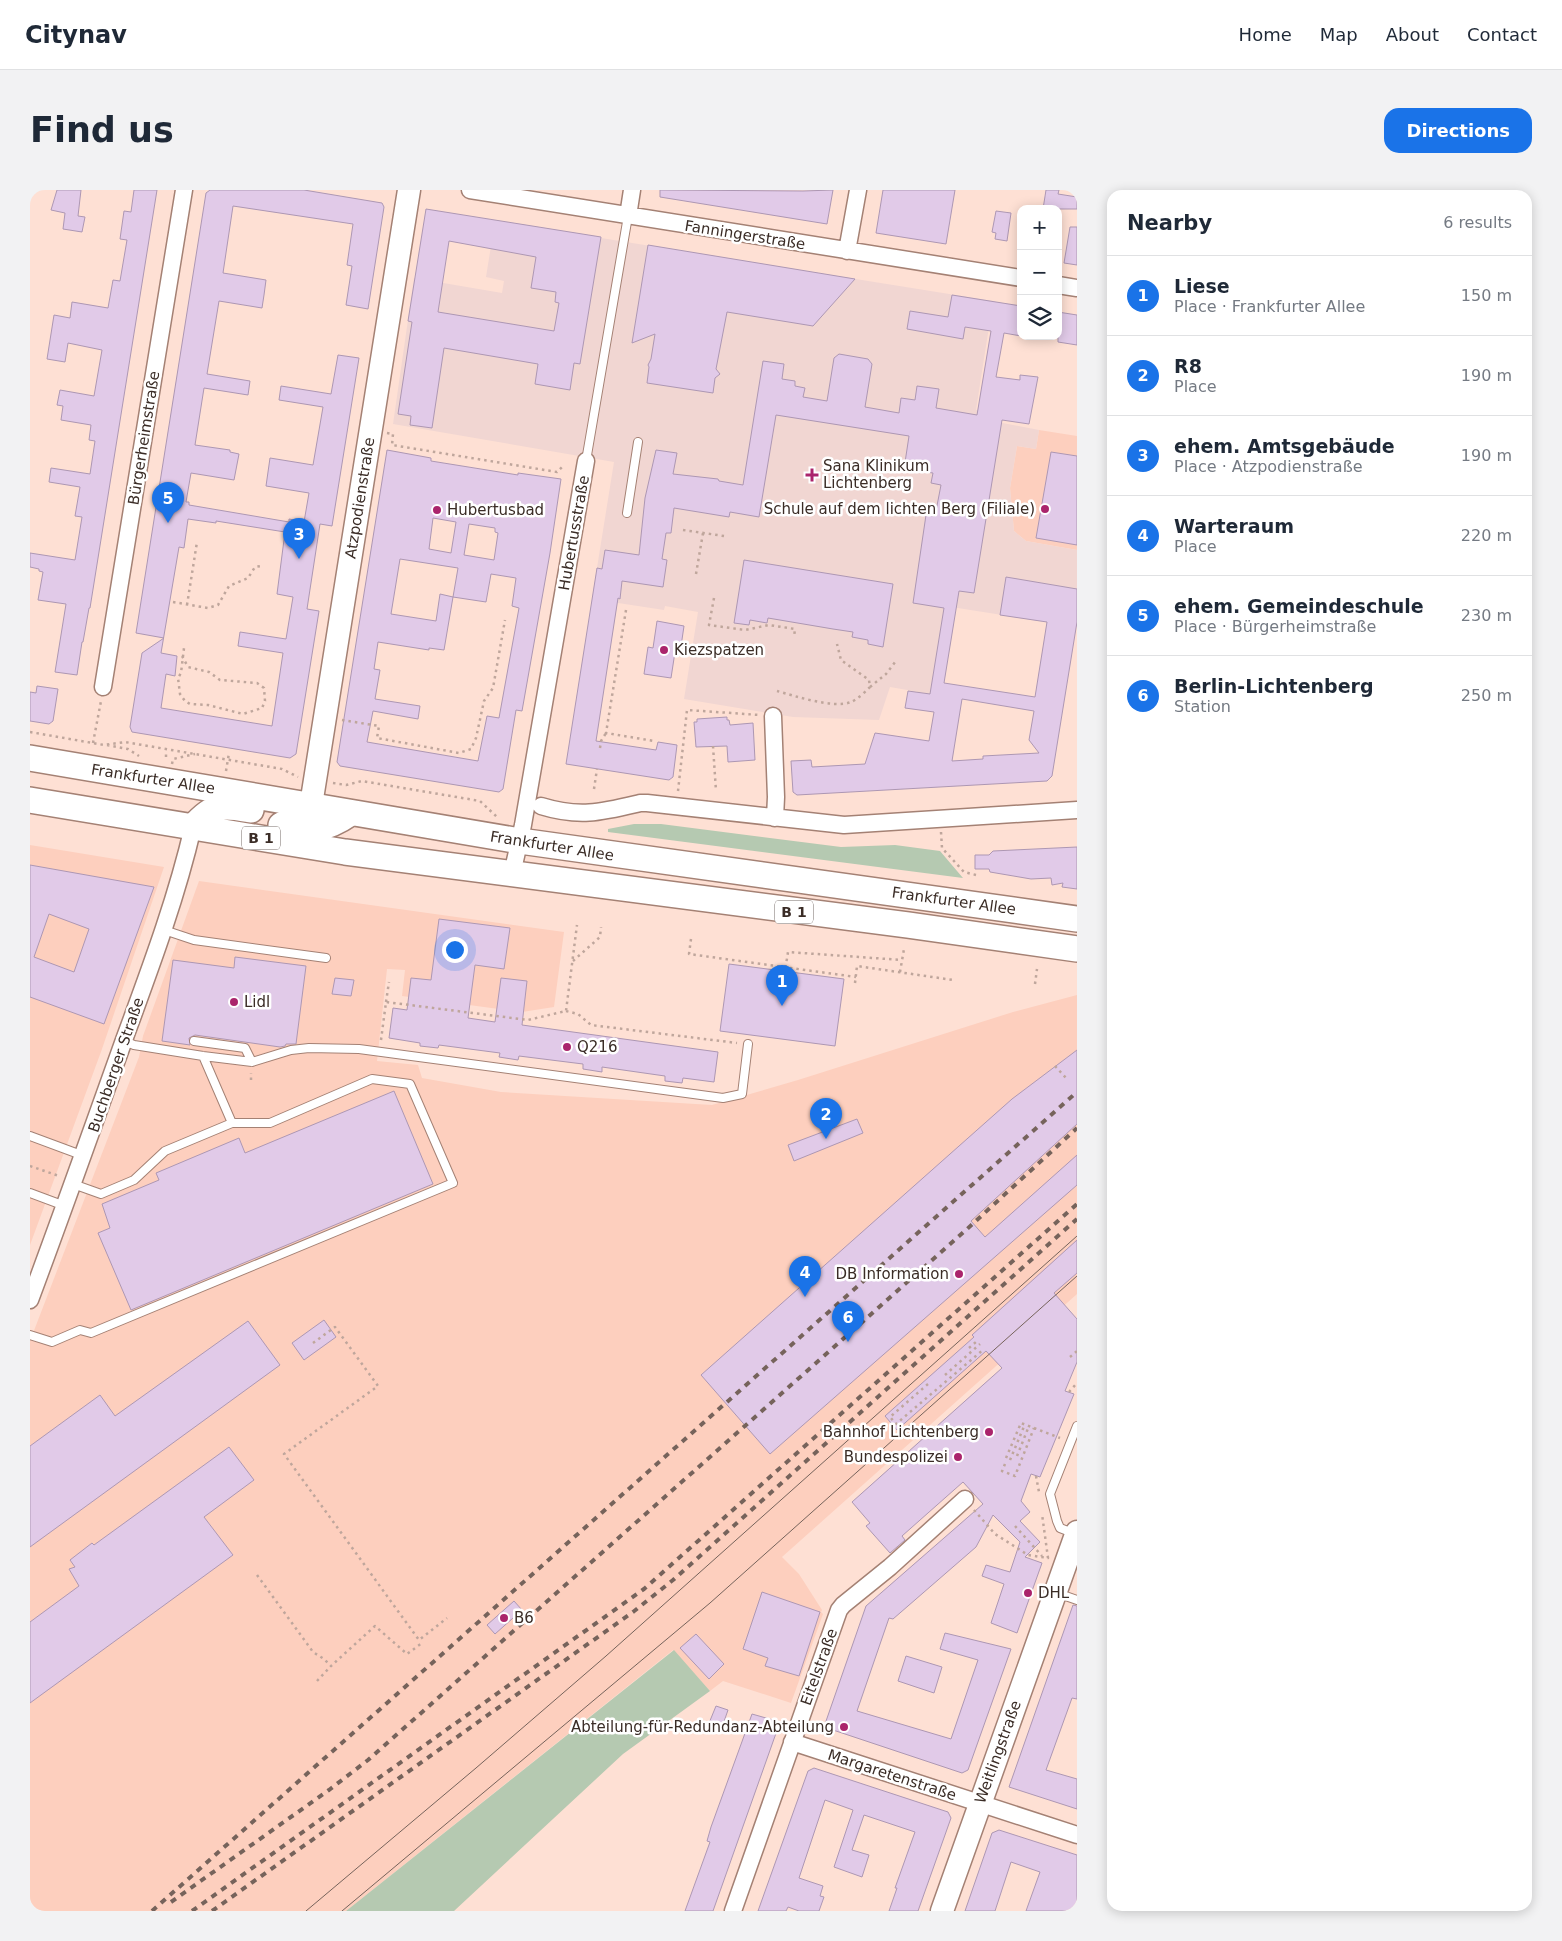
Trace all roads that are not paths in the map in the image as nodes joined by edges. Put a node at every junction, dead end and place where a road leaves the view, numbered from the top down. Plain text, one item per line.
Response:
1 (184, 190) edge
2 (409, 190) edge
3 (470, 190) edge
4 (632, 190) edge
5 (858, 190) edge
6 (628, 216) junction
7 (848, 251) junction
8 (1017, 277) edge
9 (1062, 286) edge
10 (1077, 288) edge
11 (638, 442) dead end
12 (586, 461) joint
13 (627, 513) dead end
14 (103, 687) road end
15 (773, 716) road end
16 (30, 758) edge
17 (174, 774) junction
18 (30, 800) edge
19 (310, 805) junction
20 (541, 806) dead end
21 (1077, 810) edge
22 (351, 813) junction
23 (775, 818) junction
24 (193, 827) junction
25 (520, 842) junction
26 (512, 874) junction
27 (1077, 919) edge
28 (164, 930) junction
29 (1077, 949) edge
30 (326, 958) dead end
31 (124, 1041) junction
32 (194, 1041) dead end
33 (748, 1044) road end
34 (204, 1056) junction
35 (252, 1062) junction
36 (232, 1123) junction
37 (30, 1136) edge
38 (84, 1156) junction
39 (73, 1183) junction
40 (30, 1193) edge
41 (65, 1206) junction
42 (30, 1300) edge
43 (30, 1335) edge
44 (1077, 1426) edge
45 (965, 1500) road end
46 (1077, 1533) edge
47 (1056, 1592) junction
48 (1077, 1600) edge
49 (792, 1742) junction
50 (979, 1804) junction
51 (1077, 1835) edge
52 (733, 1911) edge
53 (942, 1911) edge

1 - 14 street, Bürgerheimstraße
2 - 19 street, Atzpodienstraße
3 - 6 street, Fanningerstraße
4 - 6 street, Hubertusstraße
5 - 7 street
6 - 7 street, Fanningerstraße
6 - 12 lane, Hubertusstraße
7 - 8 street, Fanningerstraße
9 - 10 street
11 - 13 lane
12 - 25 street, Hubertusstraße
15 - 23 street
16 - 17 main road, Frankfurter Allee / B 1
17 - 19 main road, Frankfurter Allee / B 1
17 - 24 main road
18 - 24 main road, Frankfurter Allee / B 1
19 - 22 main road, Frankfurter Allee / B 1
19 - 24 main road
20 - 23 street
21 - 23 street
22 - 24 main road
22 - 25 main road, Frankfurter Allee / B 1
24 - 26 main road, Frankfurter Allee / B 1
24 - 28 street, Buchberger Straße
25 - 26 street, Hubertusstraße
25 - 27 main road, Frankfurter Allee / B 1
26 - 29 main road, Frankfurter Allee / B 1
28 - 30 lane
28 - 31 street, Buchberger Straße
31 - 34 lane
31 - 38 street, Buchberger Straße
32 - 35 lane
33 - 35 lane
34 - 35 lane
34 - 36 lane
36 - 39 lane
36 - 43 lane
37 - 38 lane
38 - 39 street, Buchberger Straße
39 - 41 street, Buchberger Straße
40 - 41 lane
41 - 42 street, Buchberger Straße
44 - 46 lane
45 - 49 street, Eitelstraße
46 - 47 street, Weitlingstraße
47 - 48 lane
47 - 50 street, Weitlingstraße
49 - 50 street, Margaretenstraße
49 - 52 street, Eitelstraße
50 - 51 street, Margaretenstraße
50 - 53 street, Weitlingstraße

